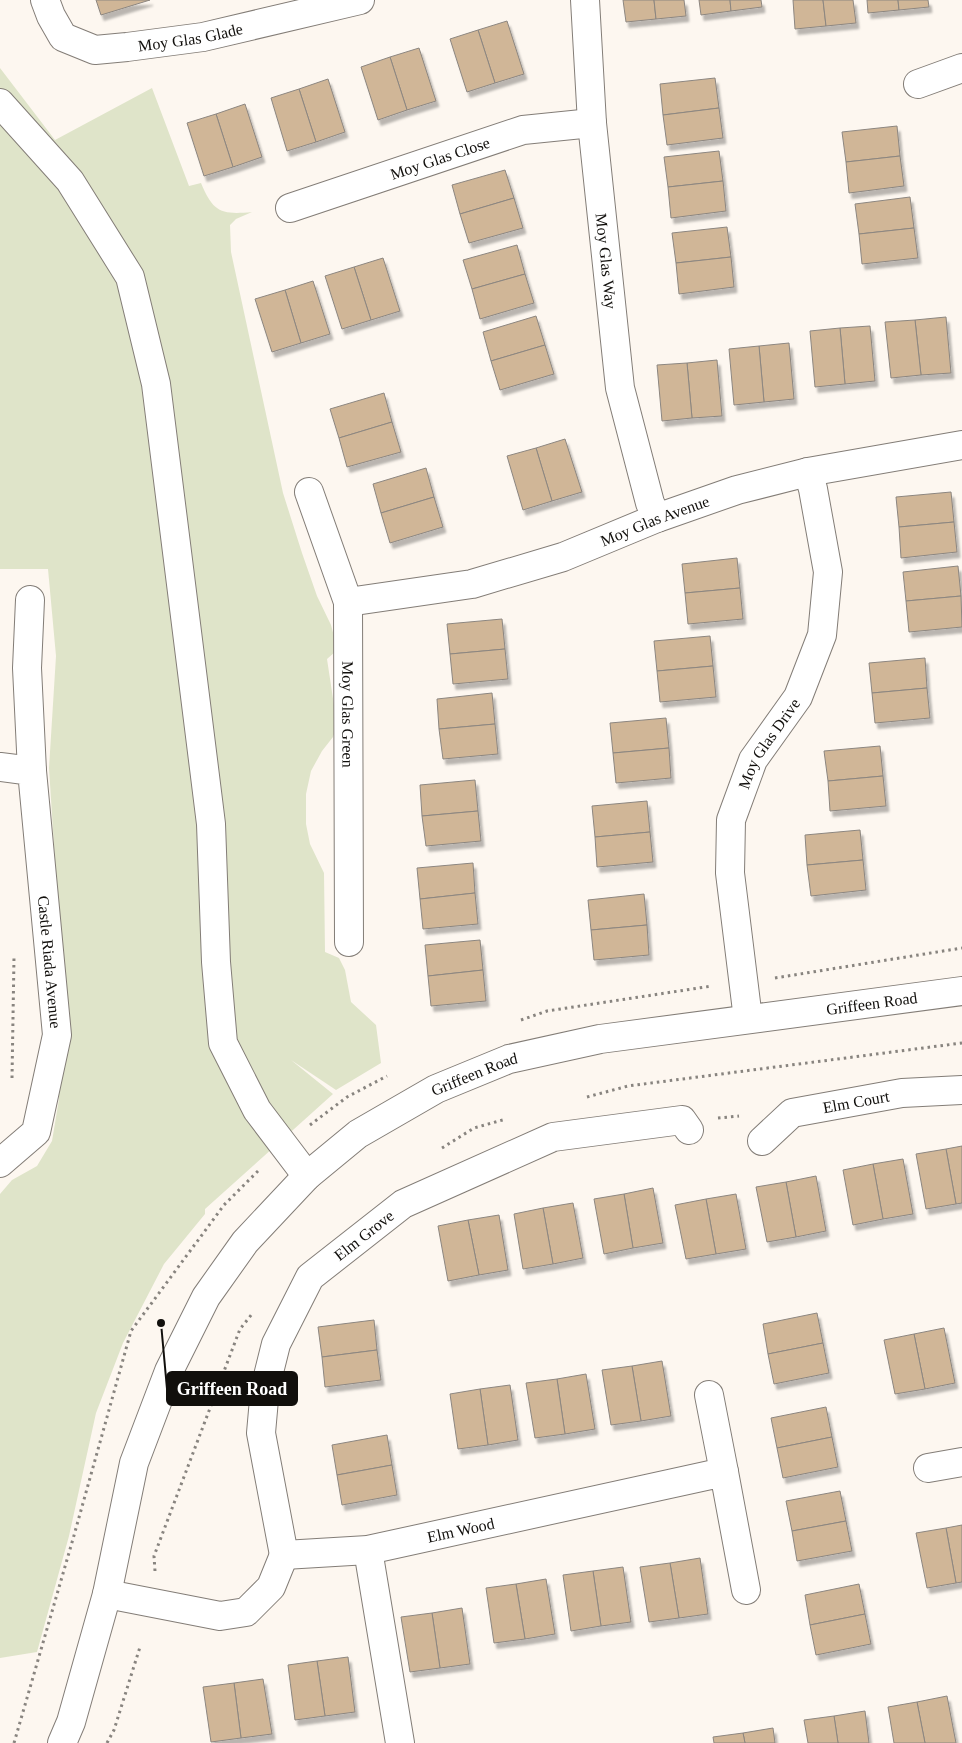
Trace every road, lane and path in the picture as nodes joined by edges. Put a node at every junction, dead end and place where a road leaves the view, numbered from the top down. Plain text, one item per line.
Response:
1 (46, 0) edge
2 (360, 0) edge
3 (585, 0) edge
4 (962, 68) edge
5 (918, 84) dead end
6 (0, 103) edge
7 (592, 123) junction
8 (290, 208) dead end
9 (962, 445) edge
10 (808, 472) junction
11 (309, 492) dead end
12 (657, 518) junction
13 (30, 600) dead end
14 (348, 602) junction
15 (0, 767) edge
16 (32, 772) junction
17 (349, 942) dead end
18 (14, 954) dead end
19 (962, 991) edge
20 (748, 1019) junction
21 (962, 1043) edge
22 (12, 1082) dead end
23 (962, 1090) edge
24 (580, 1099) dead end
25 (513, 1118) dead end
26 (688, 1130) dead end
27 (762, 1141) dead end
28 (441, 1149) dead end
29 (0, 1163) edge
30 (307, 1176) junction
31 (252, 1314) dead end
32 (709, 1395) dead end
33 (962, 1462) edge
34 (928, 1468) dead end
35 (724, 1472) junction
36 (368, 1550) junction
37 (284, 1555) junction
38 (156, 1577) dead end
39 (746, 1590) dead end
40 (107, 1594) junction
41 (140, 1646) dead end
42 (62, 1743) edge
43 (107, 1743) edge
44 (400, 1743) edge

1 - 2 street, Moy Glas Glade
3 - 7 street, Moy Glas Way
4 - 5 street
6 - 30 street
7 - 8 street, Moy Glas Close
7 - 12 street, Moy Glas Way
9 - 10 street, Moy Glas Avenue
10 - 12 street, Moy Glas Avenue
10 - 20 street, Moy Glas Drive
11 - 14 street, Moy Glas Green
12 - 14 street, Moy Glas Avenue
13 - 16 street, Castle Riada Avenue
14 - 17 street, Moy Glas Green
15 - 16 street
16 - 29 street, Castle Riada Avenue
18 - 22 path
19 - 20 street, Griffeen Road
20 - 30 street, Griffeen Road
21 - 24 path
23 - 27 street, Elm Court
25 - 28 path
26 - 37 street, Elm Grove
30 - 40 street, Griffeen Road
31 - 38 path
32 - 35 street
33 - 34 street
35 - 36 street, Elm Wood
35 - 39 street
36 - 37 street, Elm Wood
36 - 44 street
37 - 40 street
40 - 42 street, Griffeen Road
41 - 43 path

